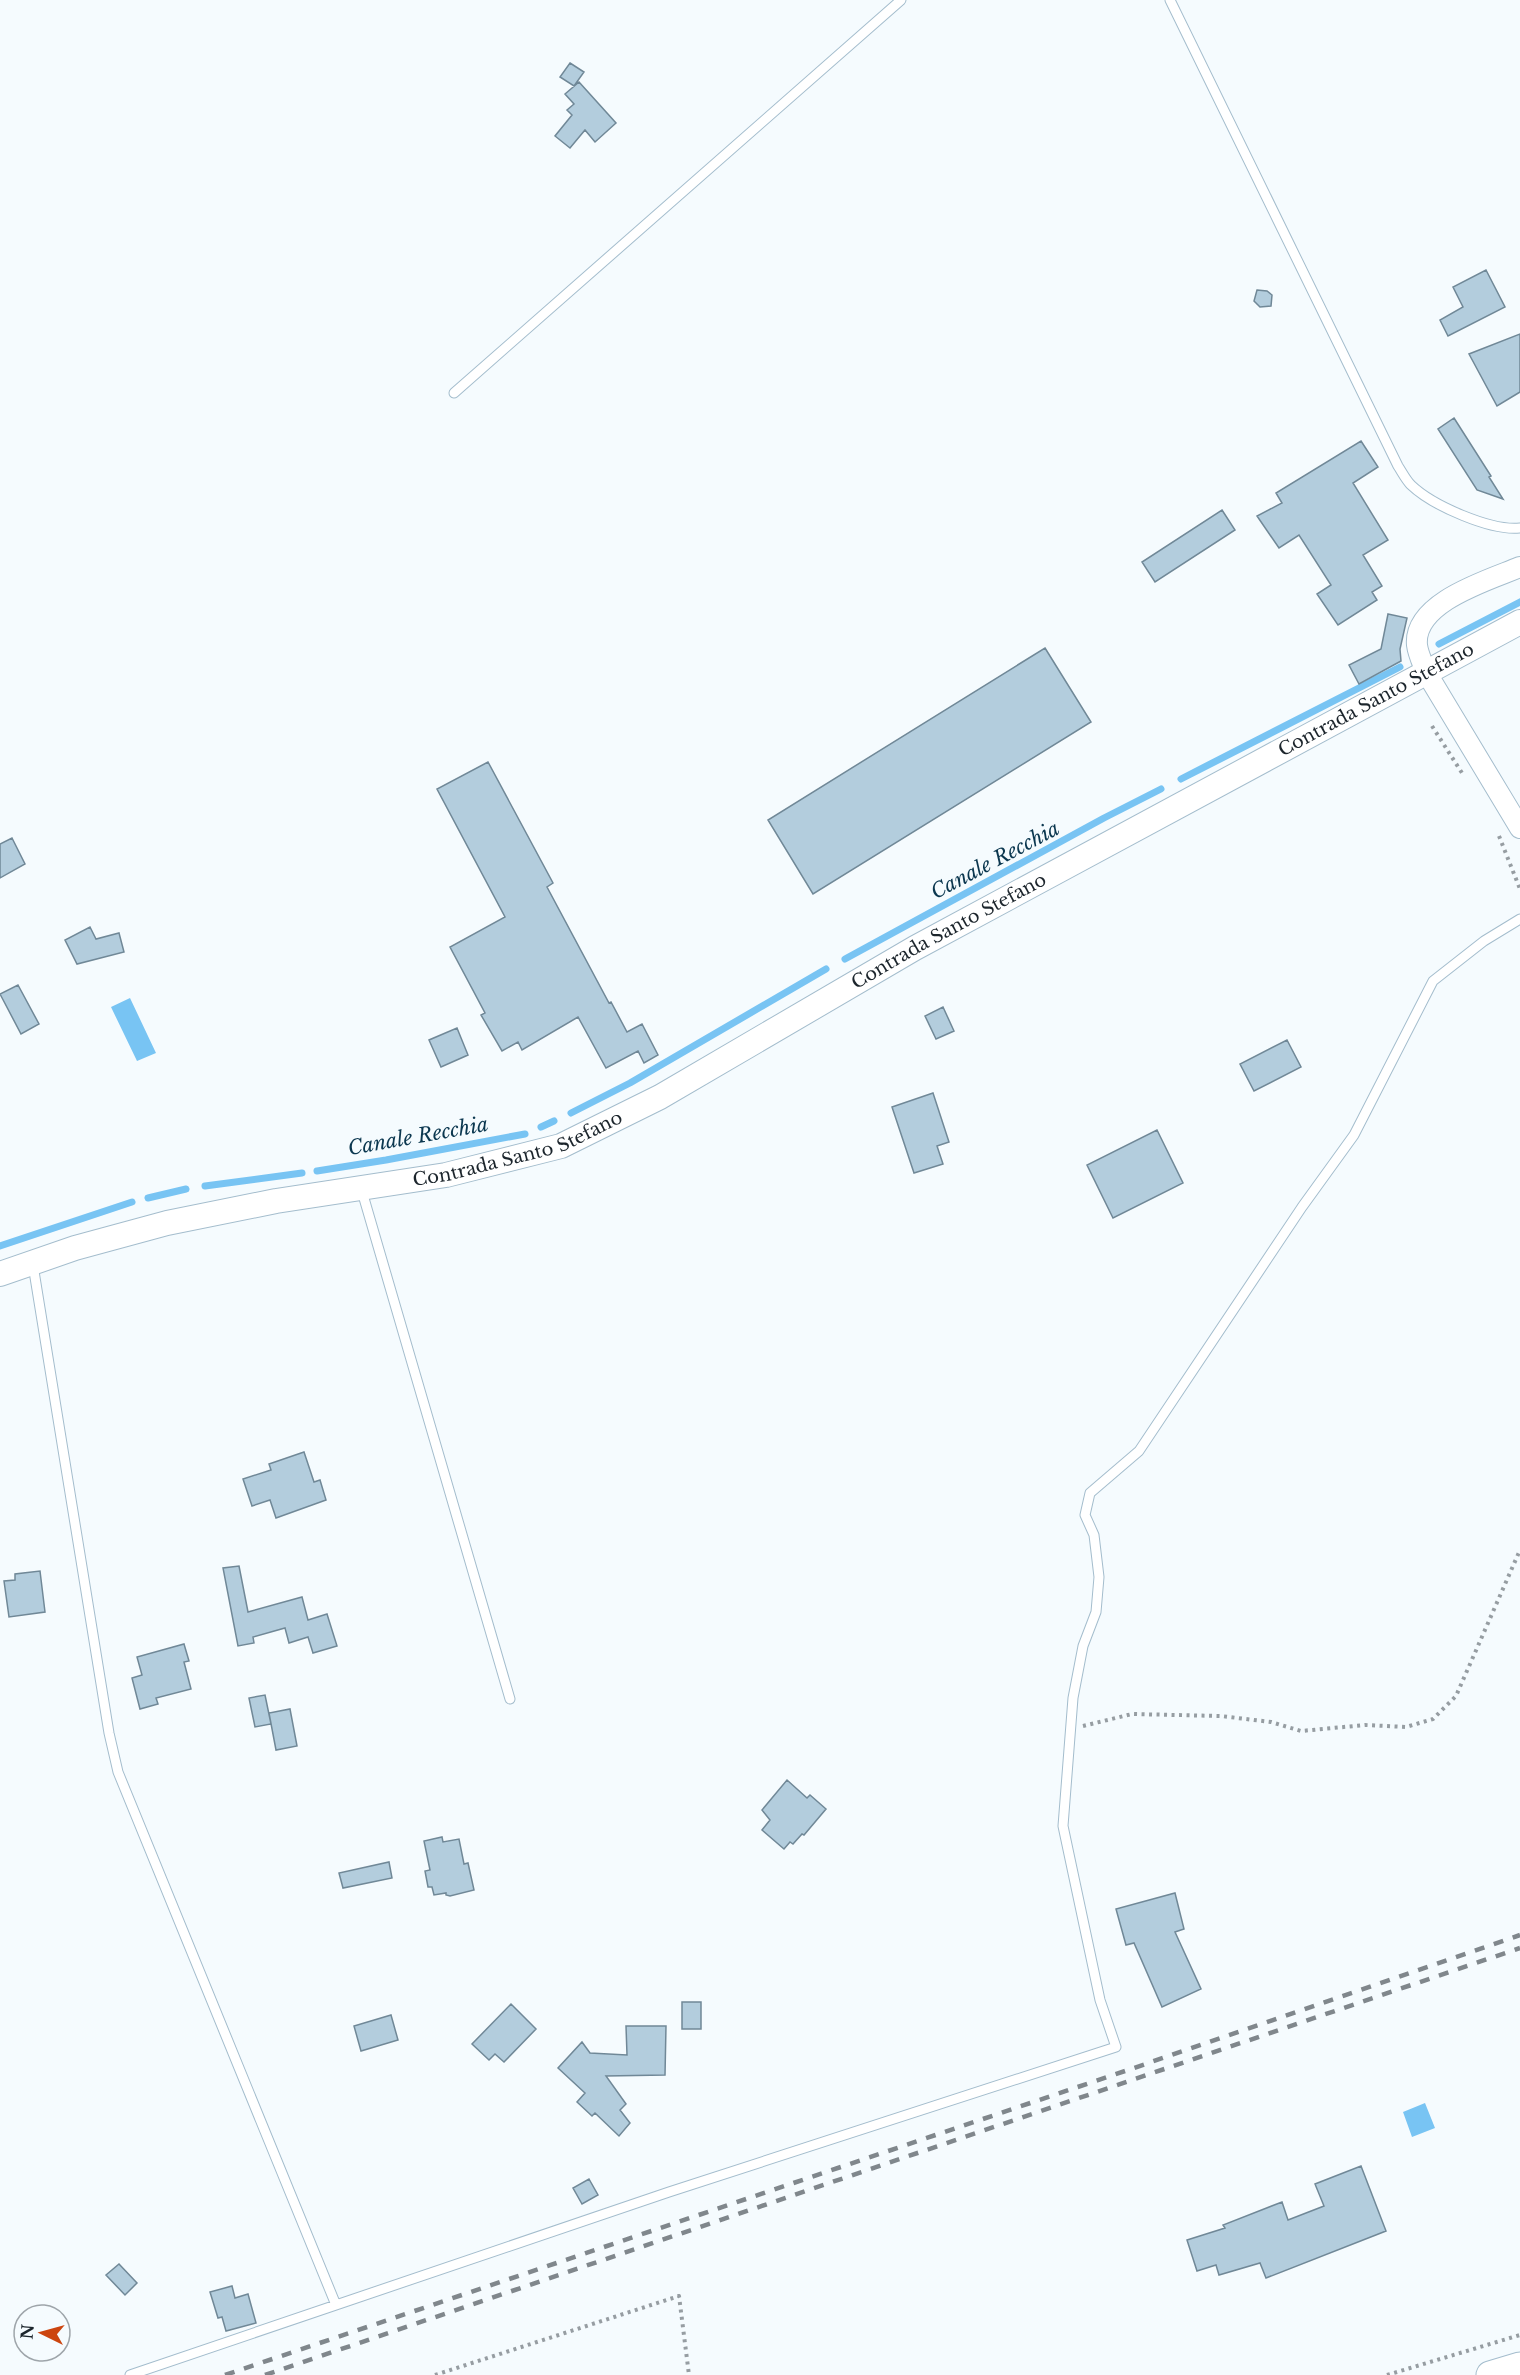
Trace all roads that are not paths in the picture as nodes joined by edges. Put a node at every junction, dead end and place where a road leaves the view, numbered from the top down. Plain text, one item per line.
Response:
1 (901, 0) edge
2 (1170, 0) edge
3 (454, 393) dead end
4 (1520, 528) edge
5 (1520, 567) edge
6 (1520, 622) edge
7 (1426, 672) junction
8 (1520, 828) edge
9 (1520, 919) edge
10 (361, 1188) junction
11 (33, 1263) junction
12 (0, 1274) edge
13 (510, 1699) dead end
14 (336, 2305) junction
15 (1520, 2366) edge
16 (130, 2375) edge
17 (1490, 2375) edge

1 - 3 lane
2 - 4 lane
5 - 7 street
6 - 7 street, Contrada Santo Stefano
7 - 8 street
7 - 10 street, Contrada Santo Stefano
9 - 14 lane
10 - 11 street, Contrada Santo Stefano
10 - 13 lane
11 - 12 street, Contrada Santo Stefano
11 - 14 lane
14 - 16 lane
15 - 17 main road

